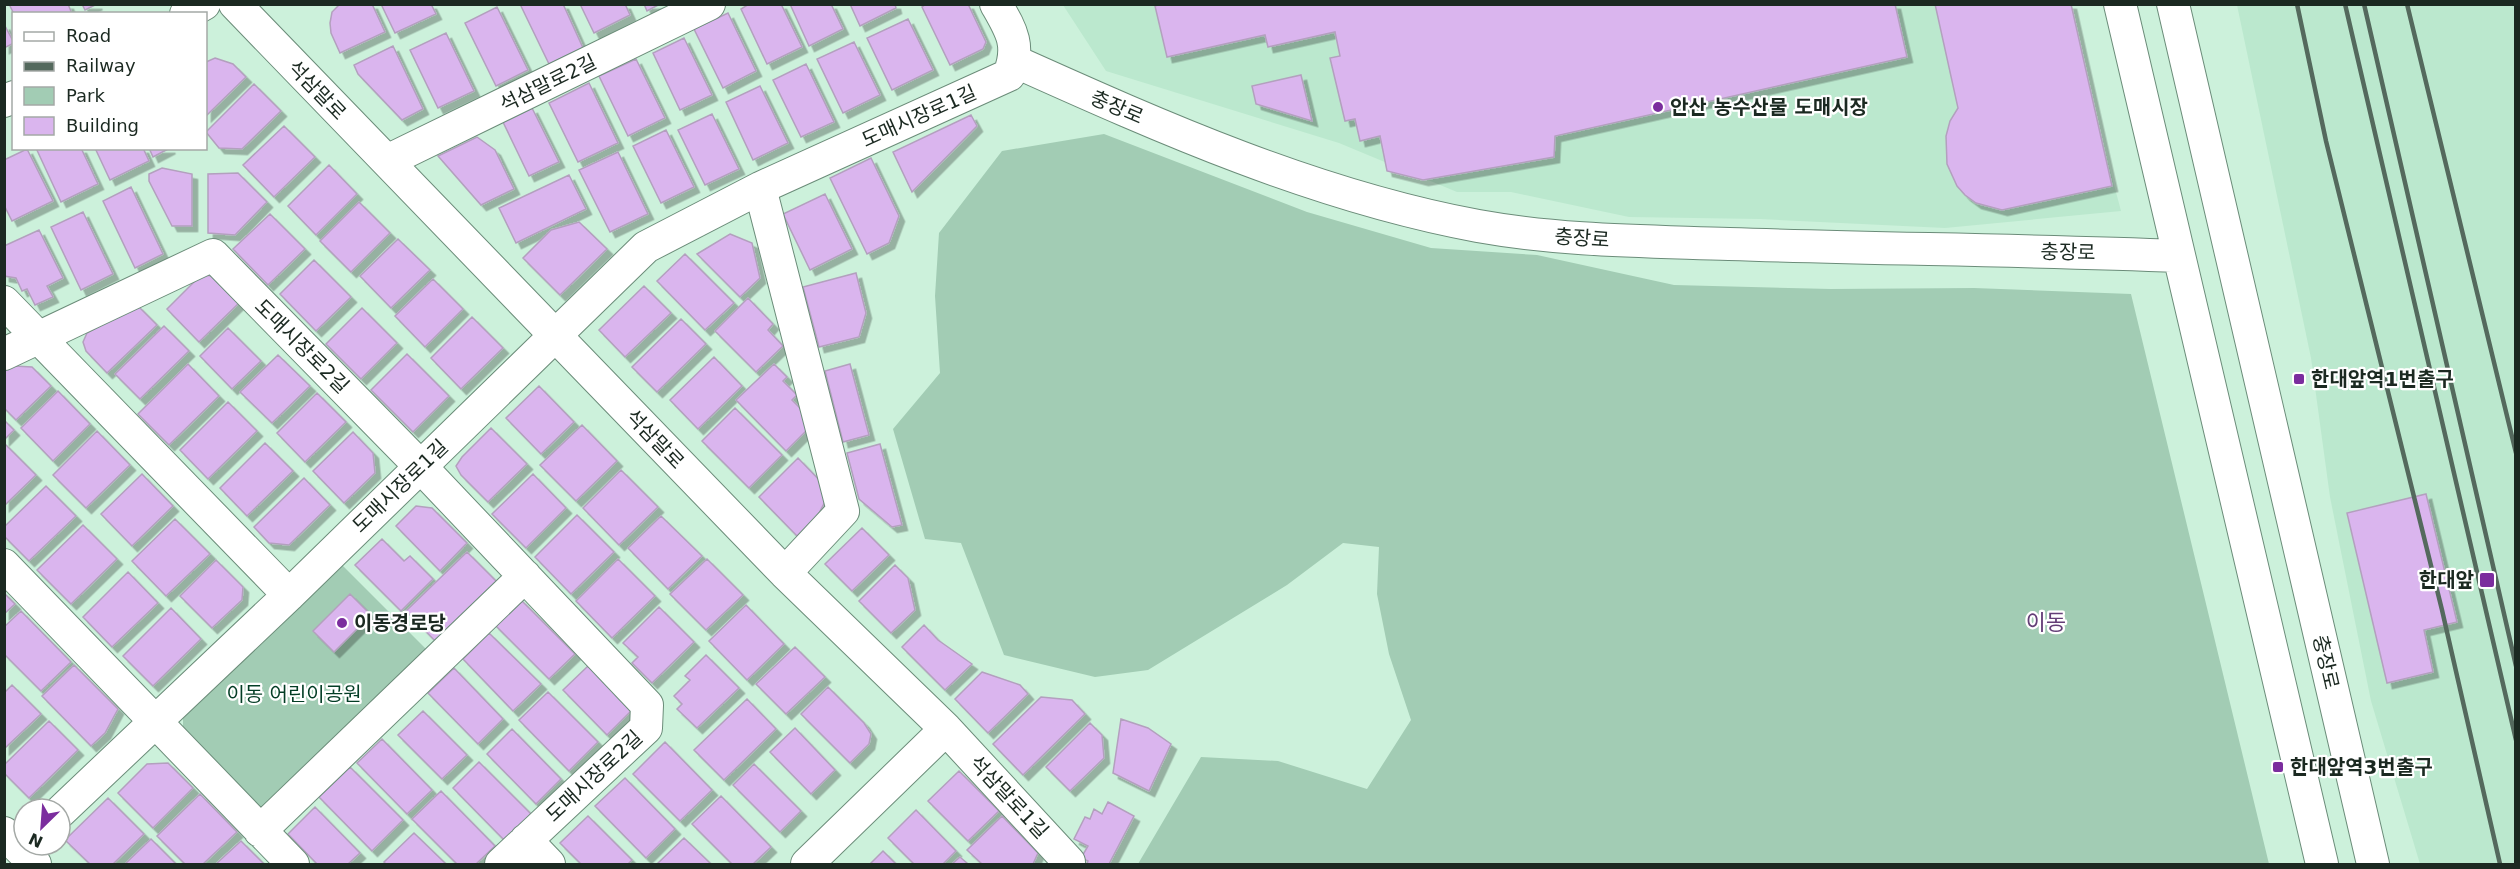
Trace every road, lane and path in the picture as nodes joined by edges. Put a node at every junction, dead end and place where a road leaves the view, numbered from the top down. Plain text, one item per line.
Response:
1 (204, 4) edge
2 (235, 4) edge
3 (709, 4) edge
4 (996, 4) edge
5 (2120, 4) edge
6 (2173, 4) edge
7 (190, 12) edge
8 (1014, 61) junction
9 (387, 161) junction
10 (760, 188) junction
11 (2179, 256) junction
12 (4, 302) edge
13 (555, 336) junction
14 (38, 338) junction
15 (4, 354) edge
16 (420, 466) junction
17 (4, 565) edge
18 (785, 573) junction
19 (525, 576) junction
20 (289, 595) junction
21 (156, 721) junction
22 (946, 729) junction
23 (72, 801) edge
24 (260, 831) junction
25 (526, 840) junction
26 (293, 864) edge
27 (501, 864) edge
28 (549, 864) edge
29 (807, 864) edge
30 (1066, 864) edge
31 (2322, 864) edge
32 (2373, 864) edge

1 - 7 street
2 - 9 street, 석삼말로
3 - 9 street, 석삼말로2길
4 - 8 street
5 - 11 street
6 - 32 street, 충장로
8 - 10 street, 도매시장로1길
8 - 11 street, 충장로
9 - 13 street, 석삼말로
10 - 13 street, 도매시장로1길
10 - 18 street
11 - 31 street
12 - 14 street
13 - 16 street, 도매시장로1길
13 - 18 street, 석삼말로
14 - 15 street, 도매시장로2길
14 - 16 street, 도매시장로2길
14 - 20 street
16 - 19 street, 도매시장로2길
16 - 20 street, 도매시장로1길
17 - 21 street
18 - 22 street, 석삼말로
19 - 24 street
19 - 25 street, 도매시장로2길
20 - 21 street, 도매시장로1길
21 - 23 street, 도매시장로1길
21 - 24 street
22 - 29 street
22 - 30 street, 석삼말로1길
24 - 26 street
25 - 27 street, 도매시장로2길
25 - 28 street

